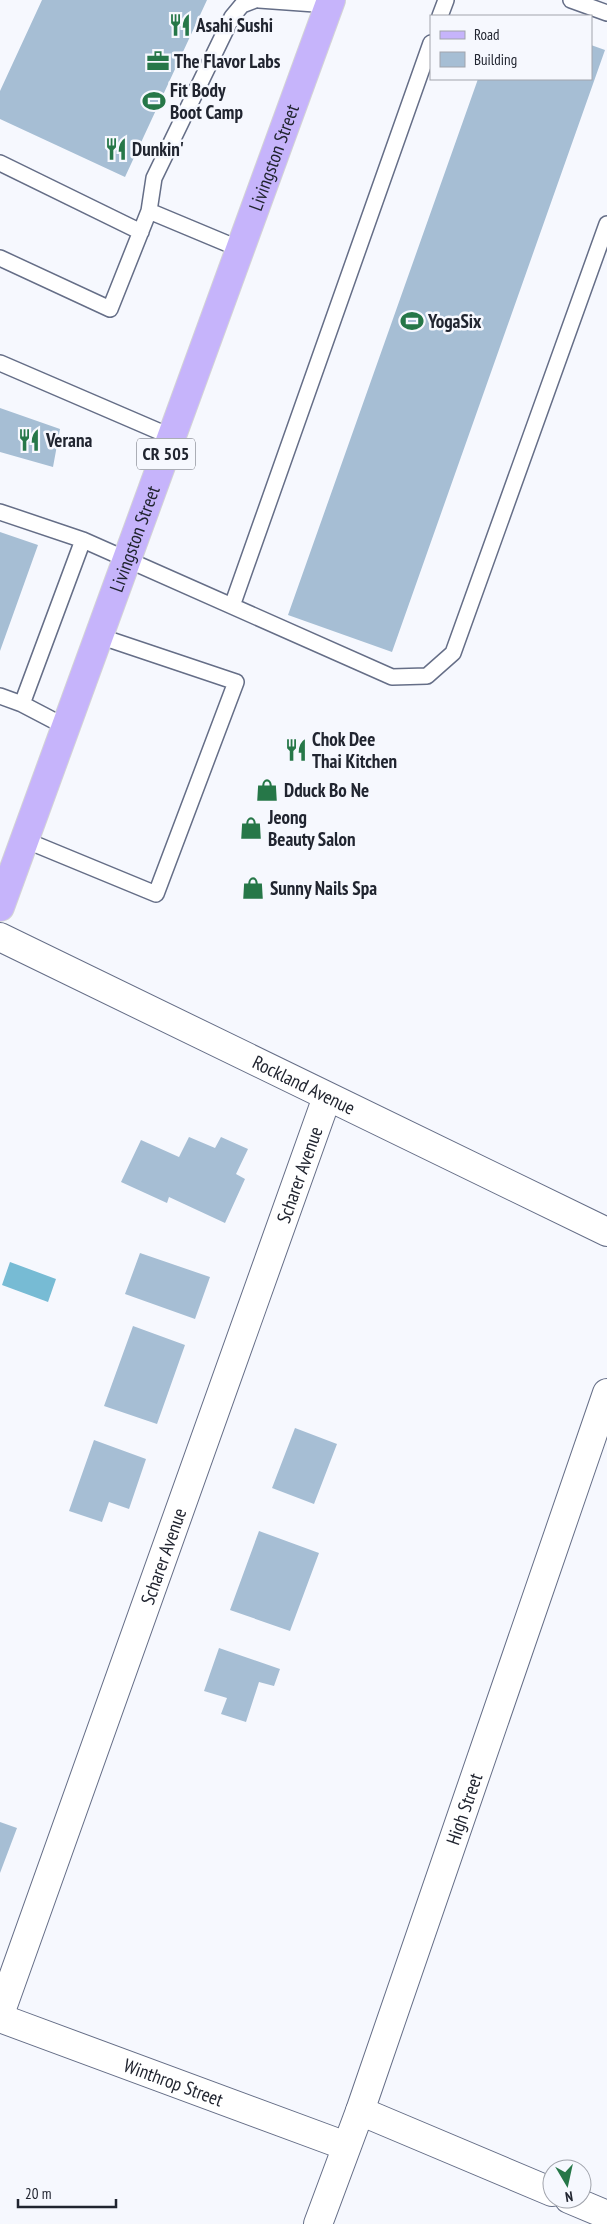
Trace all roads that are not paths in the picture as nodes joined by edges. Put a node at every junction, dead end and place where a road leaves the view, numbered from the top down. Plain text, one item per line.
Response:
1 (257, 0) edge
2 (446, 0) edge
3 (571, 0) edge
4 (330, 2) edge
5 (607, 13) edge
6 (440, 15) edge
7 (430, 45) edge
8 (0, 163) edge
9 (149, 211) junction
10 (607, 224) edge
11 (141, 232) junction
12 (240, 249) junction
13 (0, 258) edge
14 (0, 363) edge
15 (172, 436) junction
16 (0, 512) edge
17 (83, 540) junction
18 (127, 560) junction
19 (232, 606) junction
20 (99, 636) junction
21 (0, 696) edge
22 (22, 704) junction
23 (0, 708) edge
24 (66, 727) junction
25 (25, 840) junction
26 (0, 907) edge
27 (0, 937) edge
28 (327, 1097) junction
29 (607, 1232) edge
30 (607, 1393) edge
31 (0, 2016) edge
32 (360, 2111) junction
33 (346, 2146) junction
34 (542, 2188) edge
35 (592, 2209) edge
36 (607, 2215) edge
37 (318, 2224) edge

1 - 4 lane
1 - 9 lane
2 - 6 lane
3 - 5 lane
4 - 12 main road, Livingston Street / CR 505
7 - 19 lane
8 - 11 lane
9 - 11 lane
9 - 12 lane
10 - 19 lane
11 - 13 lane
12 - 15 main road, Livingston Street / CR 505
14 - 15 lane
15 - 18 main road, Livingston Street / CR 505
16 - 17 lane
17 - 18 lane
17 - 22 lane
18 - 19 lane
18 - 20 main road, Livingston Street / CR 505
20 - 24 main road, Livingston Street / CR 505
20 - 25 lane
21 - 22 lane
22 - 23 lane
22 - 24 lane
24 - 25 main road, Livingston Street / CR 505
25 - 26 main road, Livingston Street / CR 505
27 - 28 street, Rockland Avenue
28 - 29 street, Rockland Avenue
28 - 31 street, Scharer Avenue
30 - 32 street, High Street
31 - 33 street, Winthrop Street
32 - 33 street, High Street
32 - 34 street
33 - 37 street, High Street
35 - 36 street

